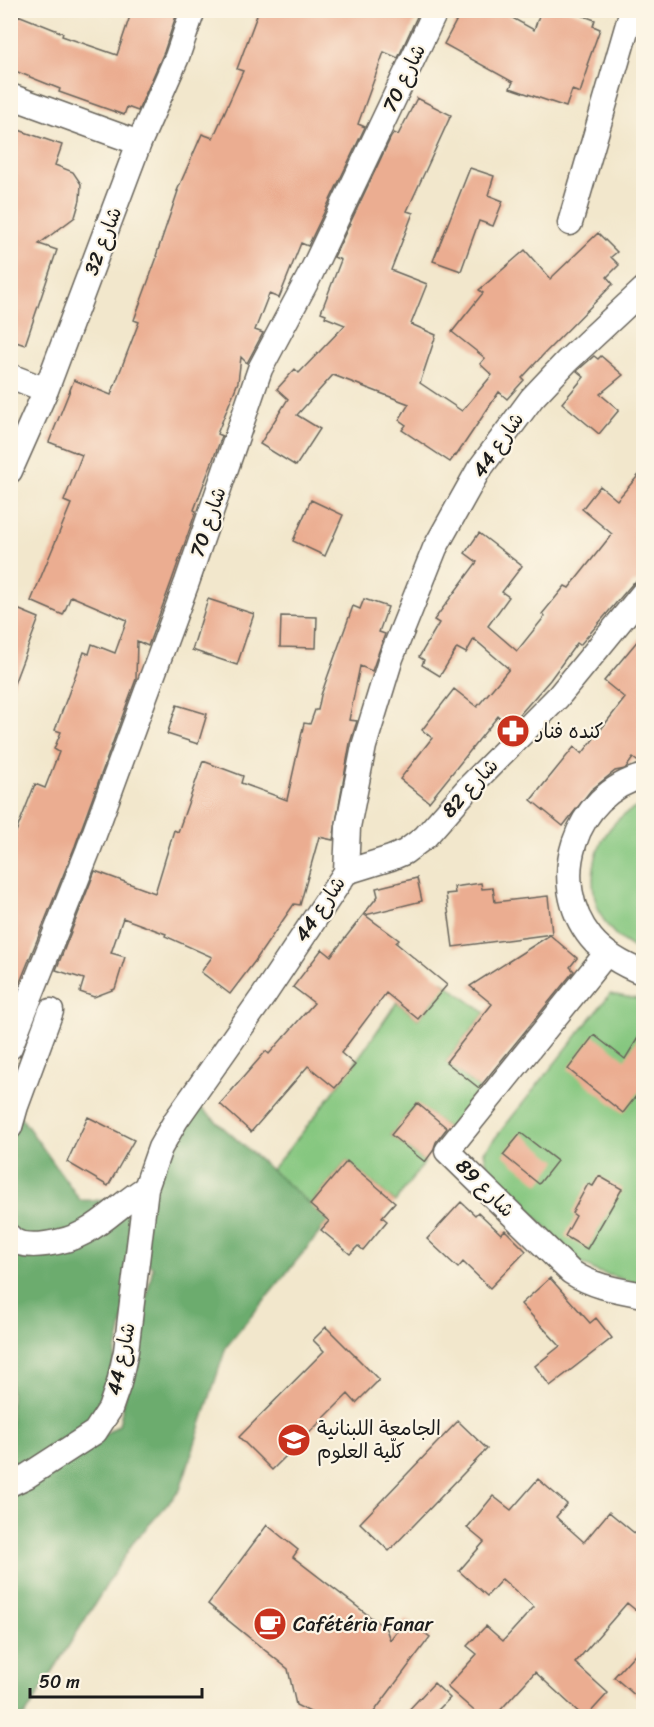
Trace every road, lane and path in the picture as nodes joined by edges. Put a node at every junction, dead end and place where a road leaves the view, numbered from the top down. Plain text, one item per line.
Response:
1 (193, 10) edge
2 (436, 10) edge
3 (632, 10) edge
4 (10, 96) edge
5 (139, 143) junction
6 (570, 223) dead end
7 (644, 289) edge
8 (10, 376) edge
9 (46, 390) junction
10 (10, 471) edge
11 (644, 592) edge
12 (644, 776) edge
13 (346, 873) junction
14 (606, 954) junction
15 (644, 973) edge
16 (51, 1011) dead end
17 (10, 1047) edge
18 (10, 1127) edge
19 (146, 1188) junction
20 (10, 1237) edge
21 (644, 1295) edge
22 (10, 1484) edge

1 - 5 street, شارع 32
2 - 17 street, شارع 70
3 - 6 street
4 - 5 street
5 - 9 street, شارع 32
7 - 13 street, شارع 44
8 - 9 street
9 - 10 street, شارع 32
11 - 13 street, شارع 82
12 - 14 street
13 - 19 street, شارع 44
14 - 15 street
14 - 21 street, شارع 89
16 - 18 street
19 - 20 street
19 - 22 street, شارع 44

